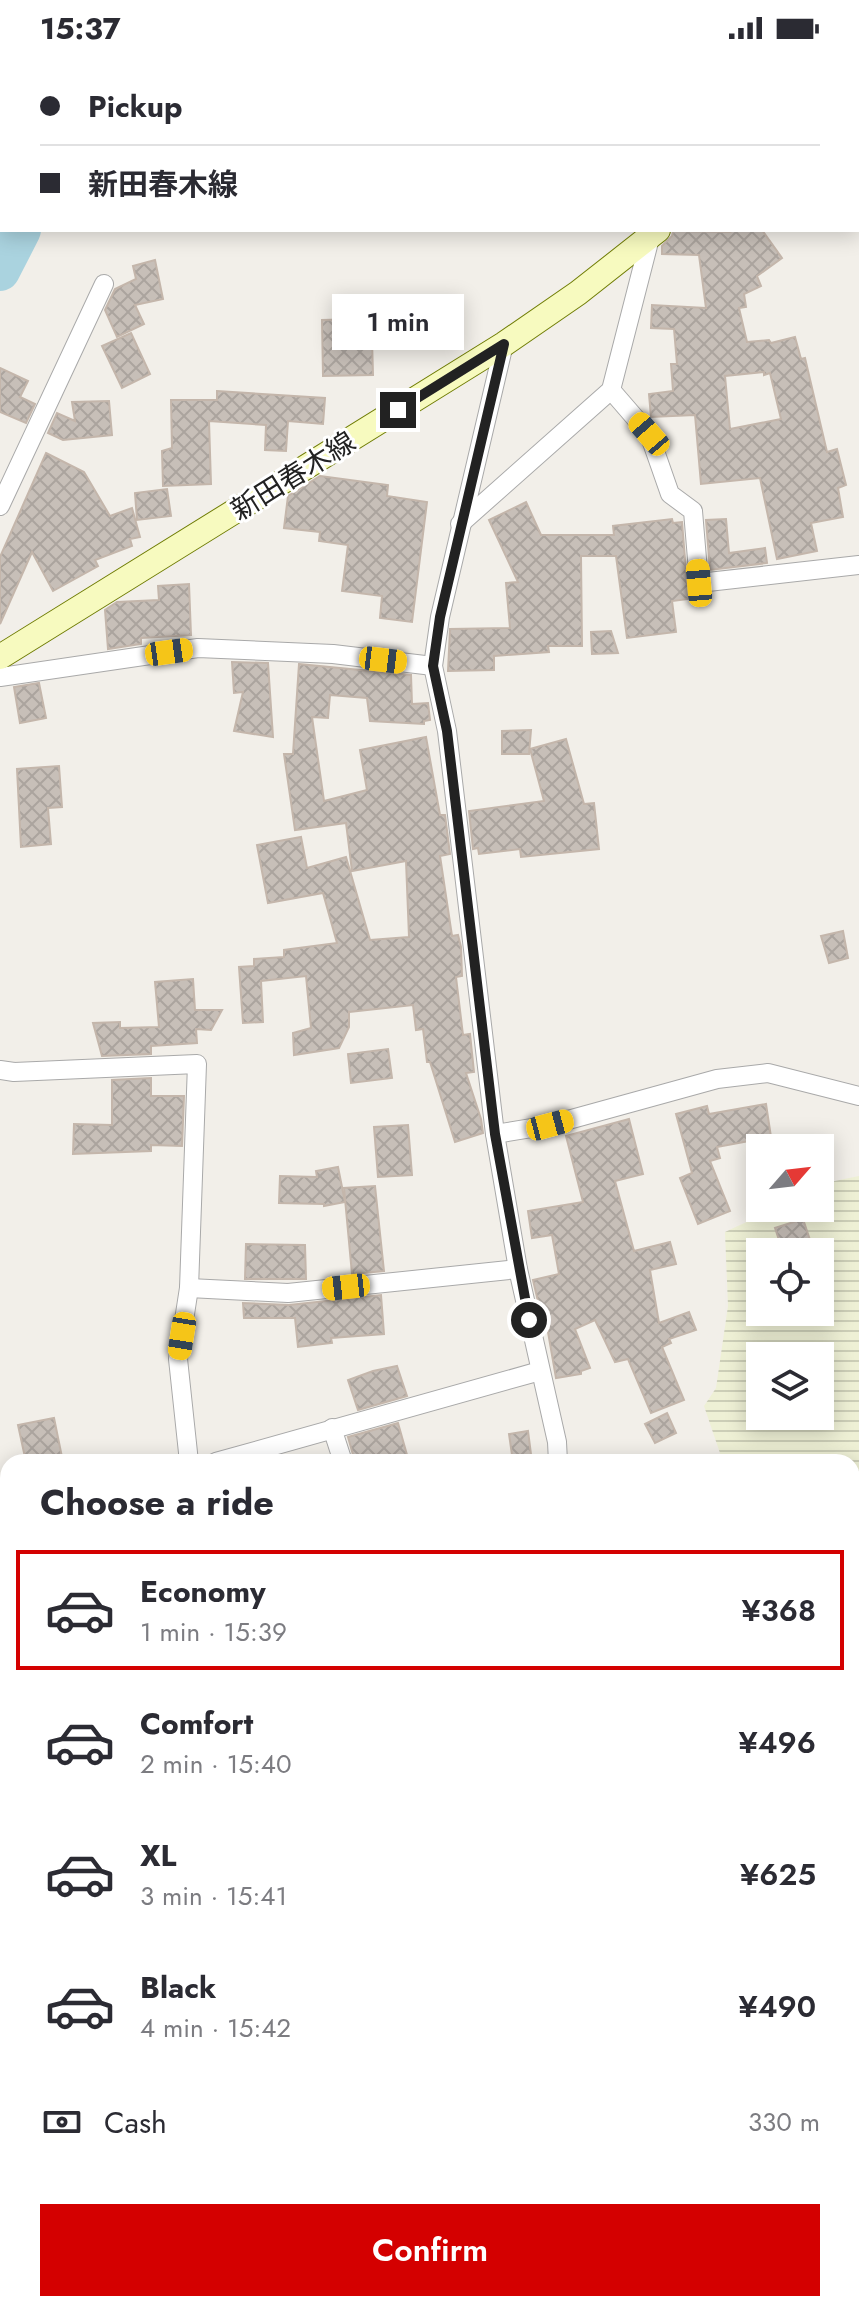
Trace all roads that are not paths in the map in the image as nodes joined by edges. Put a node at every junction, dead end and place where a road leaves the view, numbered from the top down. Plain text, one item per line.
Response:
1 (654, 234) edge
2 (104, 284) dead end
3 (504, 344) junction
4 (611, 390) junction
5 (0, 506) edge
6 (460, 524) junction
7 (859, 565) edge
8 (0, 657) edge
9 (433, 666) junction
10 (0, 677) edge
11 (0, 1070) edge
12 (859, 1096) edge
13 (495, 1134) junction
14 (518, 1269) junction
15 (189, 1288) junction
16 (540, 1371) junction
17 (332, 1428) junction
18 (188, 1454) edge
19 (243, 1454) edge
20 (340, 1454) edge
21 (558, 1454) edge

1 - 3 main road, 新田春木線
1 - 4 street
2 - 5 street
3 - 6 street
3 - 8 main road, 新田春木線
4 - 6 street
4 - 7 street
6 - 9 street
9 - 10 street
9 - 13 street
11 - 15 street
12 - 13 street
13 - 14 street
14 - 15 street
14 - 16 street
15 - 18 street
16 - 17 street
16 - 21 street
17 - 19 street
17 - 20 street

